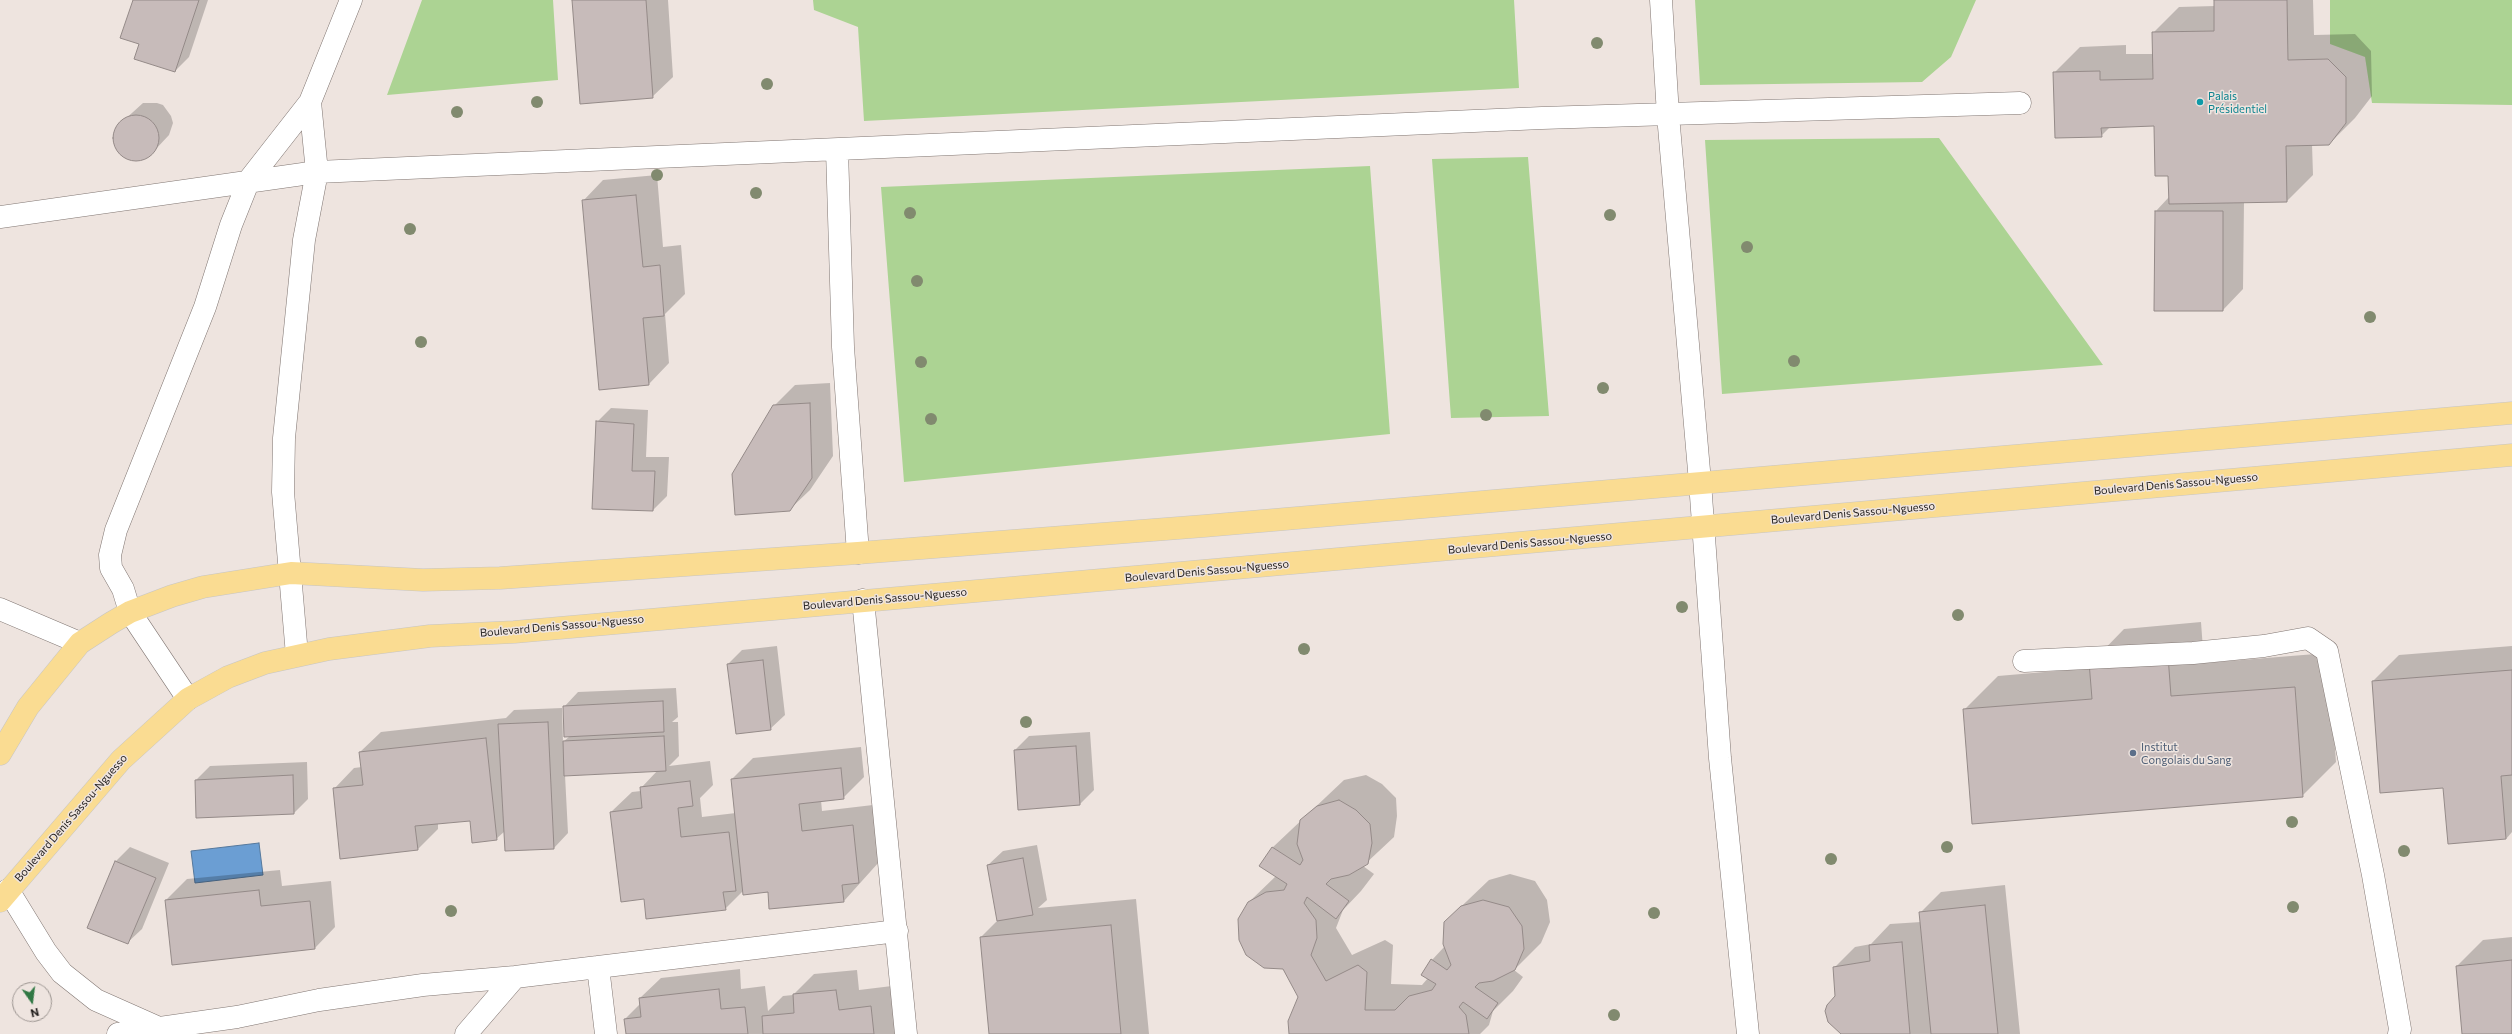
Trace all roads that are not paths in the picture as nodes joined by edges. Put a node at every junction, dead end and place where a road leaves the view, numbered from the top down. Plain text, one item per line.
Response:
1 (351, 0) edge
2 (1661, 0) edge
3 (310, 102) junction
4 (2020, 103) dead end
5 (1668, 115) junction
6 (837, 150) junction
7 (317, 172) junction
8 (249, 180) junction
9 (0, 217) edge
10 (2512, 413) edge
11 (2512, 455) edge
12 (1700, 482) junction
13 (1702, 528) junction
14 (858, 553) junction
15 (290, 573) junction
16 (863, 600) junction
17 (0, 609) edge
18 (130, 612) junction
19 (80, 643) junction
20 (297, 655) junction
21 (2024, 661) dead end
22 (188, 699) junction
23 (0, 754) edge
24 (4, 896) edge
25 (897, 931) junction
26 (598, 967) junction
27 (514, 977) junction
28 (165, 1031) edge
29 (118, 1034) edge
30 (466, 1034) edge
31 (606, 1034) edge
32 (906, 1034) edge
33 (1748, 1034) edge
34 (2399, 1034) edge

1 - 3 street
2 - 5 street
3 - 7 street
3 - 8 street
4 - 5 street
5 - 6 street
5 - 12 street
6 - 7 street
6 - 14 street
7 - 8 street
7 - 15 street
8 - 9 street
8 - 18 street
10 - 12 main road
11 - 13 main road, Boulevard Denis Sassou-Nguesso
12 - 13 street
12 - 14 main road
13 - 16 main road, Boulevard Denis Sassou-Nguesso
13 - 33 street
14 - 15 main road
15 - 18 main road
15 - 20 street
16 - 20 main road, Boulevard Denis Sassou-Nguesso
16 - 25 street
17 - 19 street
18 - 19 main road
18 - 22 street
19 - 23 main road
20 - 22 main road, Boulevard Denis Sassou-Nguesso
21 - 34 street
22 - 24 main road, Boulevard Denis Sassou-Nguesso
24 - 28 street
25 - 26 street
25 - 32 street
26 - 27 street
26 - 31 street
27 - 28 street
27 - 30 street
28 - 29 street

